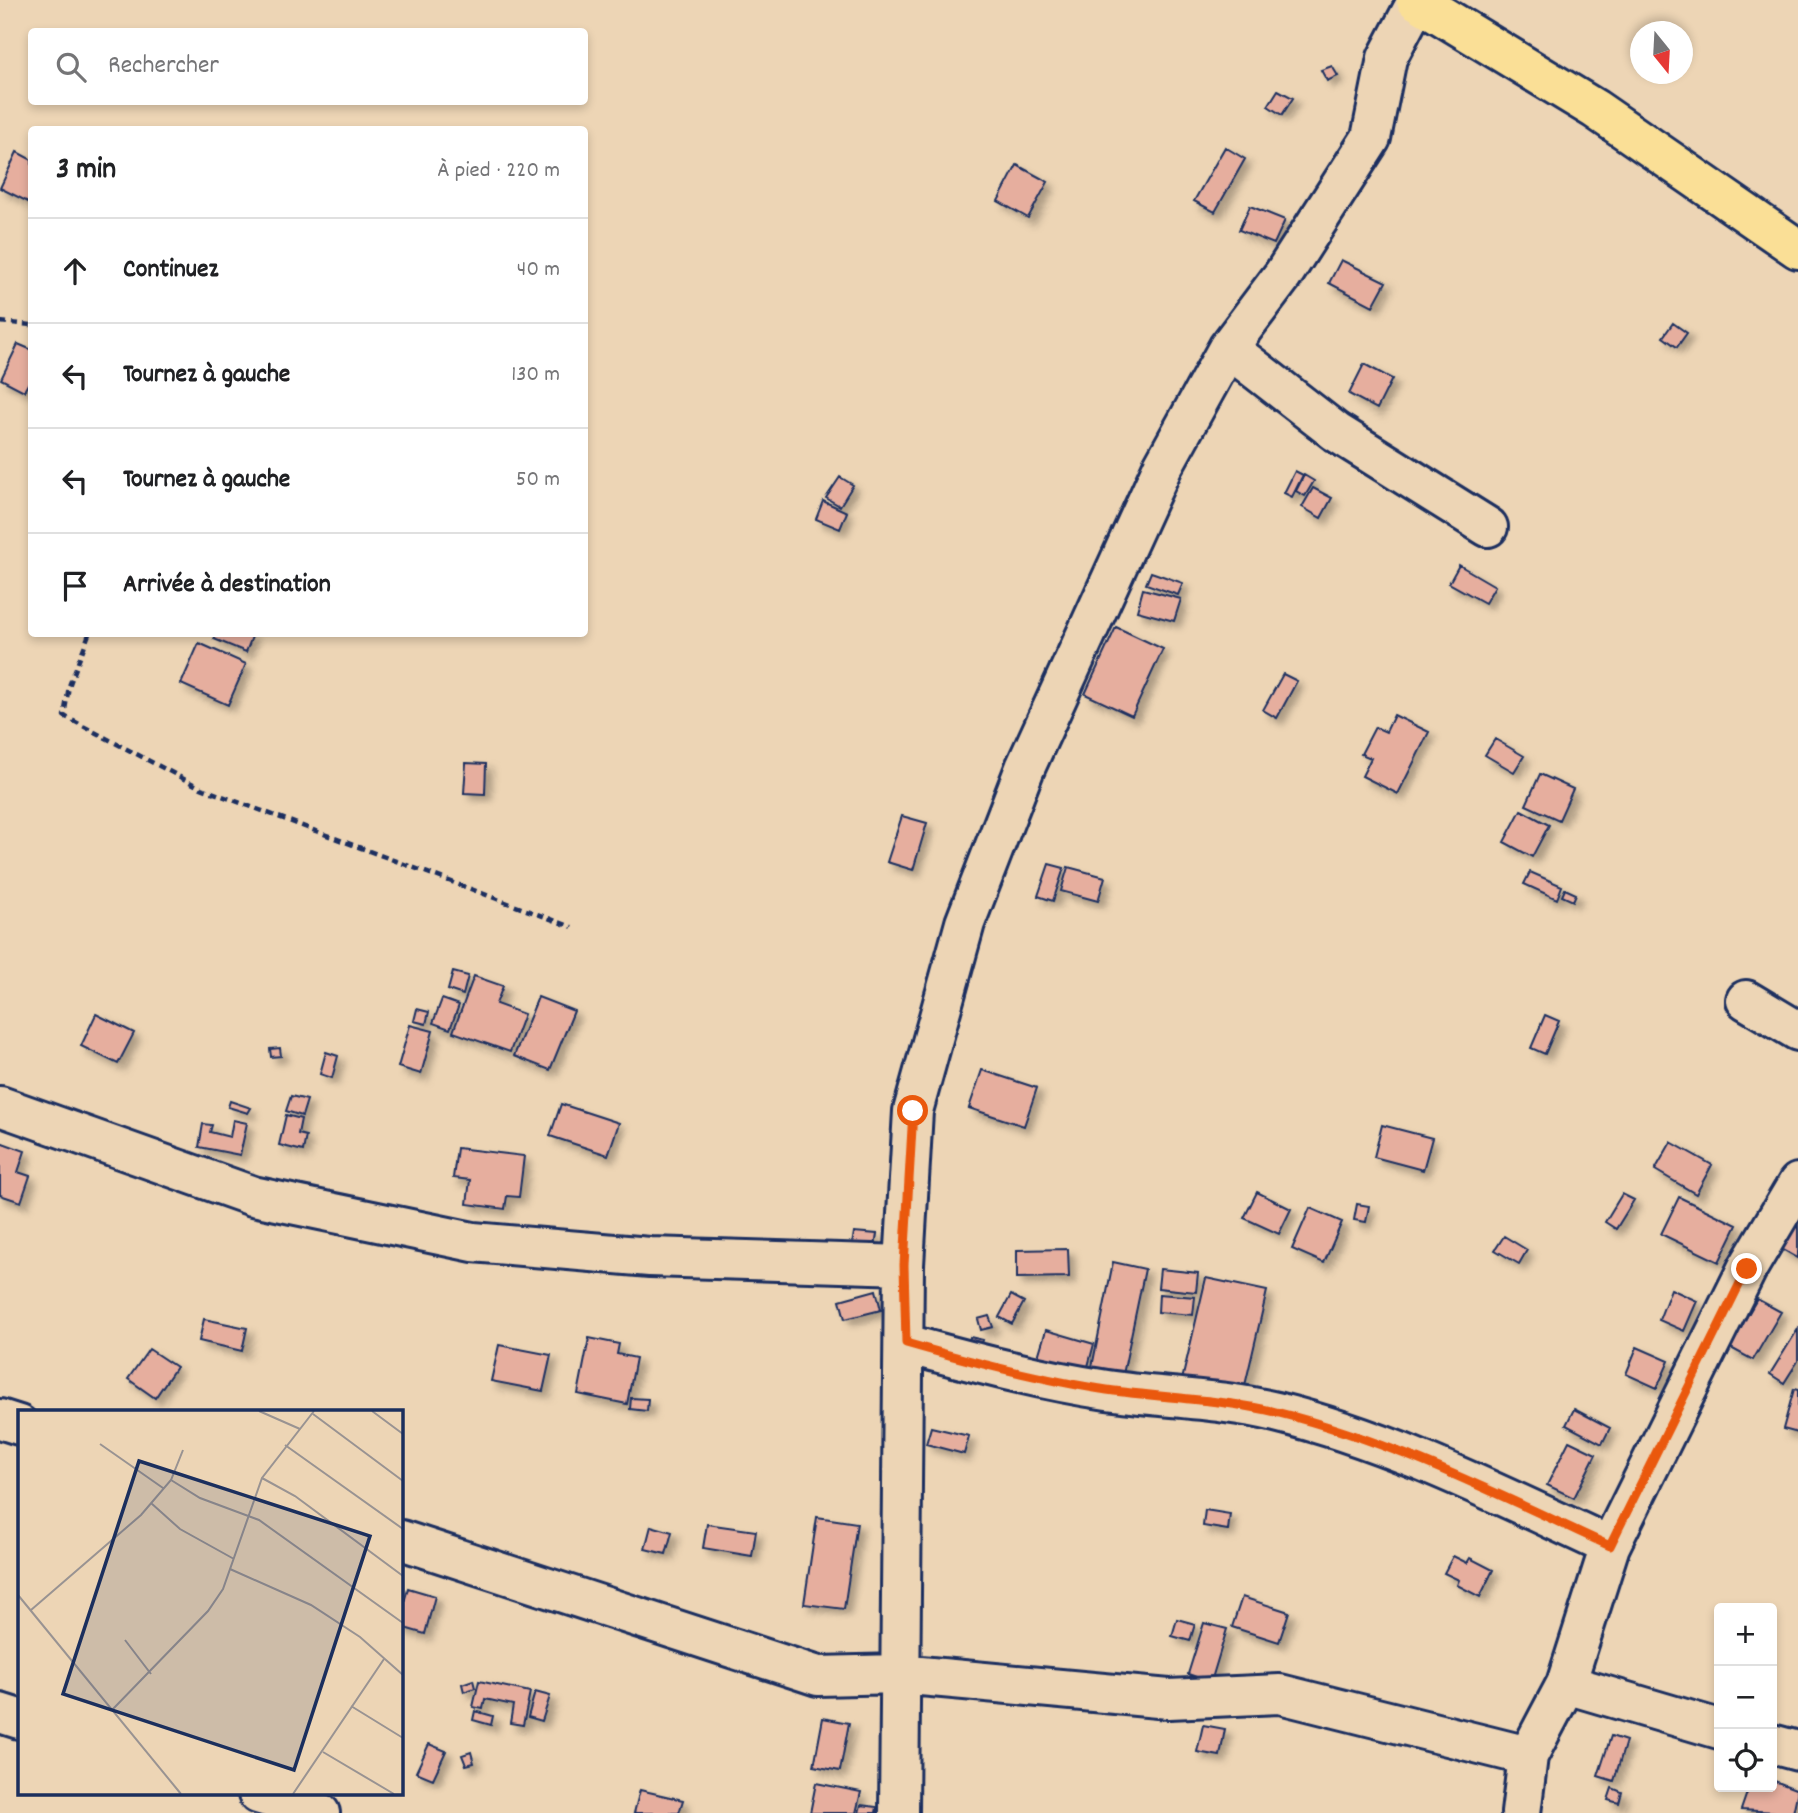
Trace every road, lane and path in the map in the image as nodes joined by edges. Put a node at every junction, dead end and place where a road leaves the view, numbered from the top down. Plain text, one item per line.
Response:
1 (1417, 0) edge
2 (1798, 249) edge
3 (0, 322) edge
4 (28, 325) edge
5 (1228, 348) junction
6 (1488, 527) dead end
7 (88, 637) edge
8 (572, 927) dead end
9 (1746, 1000) dead end
10 (1798, 1031) edge
11 (0, 1107) edge
12 (1798, 1183) edge
13 (904, 1265) junction
14 (906, 1343) junction
15 (0, 1419) edge
16 (18, 1425) edge
17 (402, 1540) edge
18 (1610, 1546) junction
19 (899, 1674) junction
20 (1566, 1684) junction
21 (0, 1713) edge
22 (18, 1719) edge
23 (1714, 1727) edge
24 (1777, 1745) edge
25 (1798, 1751) edge
26 (1528, 1756) junction
27 (265, 1796) edge
28 (320, 1813) edge
29 (899, 1813) edge
30 (1521, 1813) edge

1 - 2 highway
1 - 5 street
3 - 4 path
5 - 6 street
5 - 13 street
7 - 8 path
9 - 10 street
11 - 13 street
12 - 18 street
13 - 14 street
14 - 18 street
14 - 19 street
15 - 16 street
17 - 19 street
18 - 20 street
19 - 26 street
19 - 29 street
20 - 23 street
20 - 26 street
21 - 22 street
24 - 25 street
26 - 30 street
27 - 28 street

